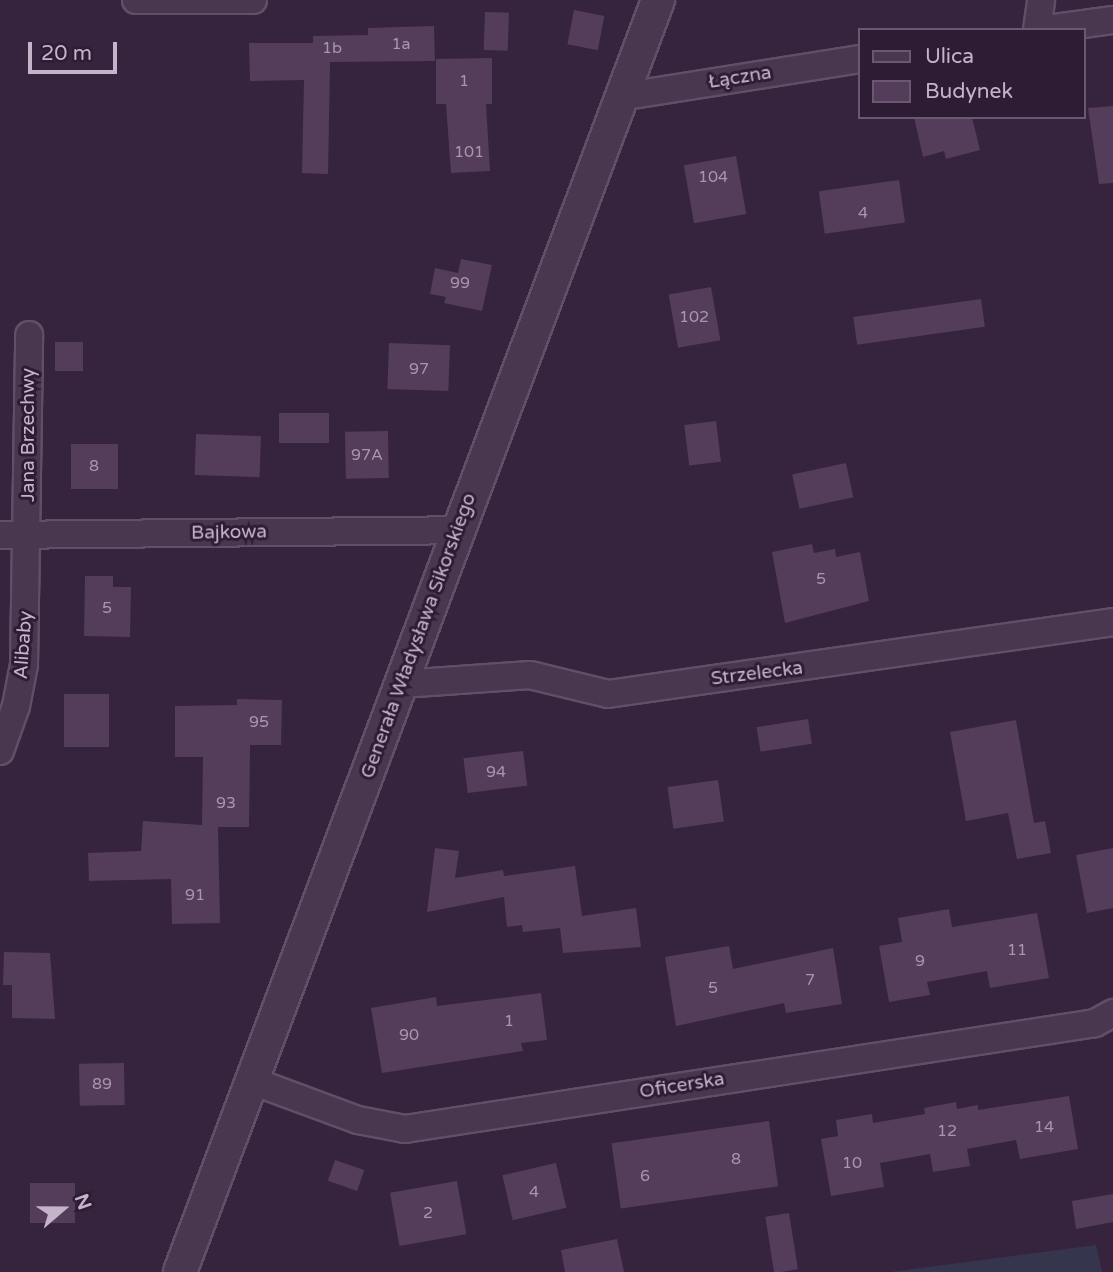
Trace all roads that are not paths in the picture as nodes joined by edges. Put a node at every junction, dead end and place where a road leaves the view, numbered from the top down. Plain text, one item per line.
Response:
1 (136, 0) edge
2 (253, 0) edge
3 (658, 0) edge
4 (1041, 0) edge
5 (189, 1) edge
6 (1113, 20) edge
7 (1039, 28) edge
8 (1054, 28) edge
9 (858, 59) edge
10 (620, 97) junction
11 (29, 335) dead end
12 (458, 530) junction
13 (0, 535) edge
14 (29, 535) junction
15 (1113, 622) edge
16 (402, 684) junction
17 (0, 751) edge
18 (1113, 1013) edge
19 (255, 1082) junction
20 (180, 1272) edge

1 - 5 street
2 - 5 street
3 - 10 street, Generała Władysława Sikorskiego
4 - 7 street
6 - 8 street
9 - 10 street, Łączna
10 - 12 street, Generała Władysława Sikorskiego
11 - 14 street, Jana Brzechwy
12 - 14 street, Bajkowa
12 - 16 street, Generała Władysława Sikorskiego
13 - 14 street, Bajkowa
14 - 17 street, Alibaby
15 - 16 street, Strzelecka
16 - 19 street, Generała Władysława Sikorskiego
18 - 19 street, Oficerska
19 - 20 street, Generała Władysława Sikorskiego

